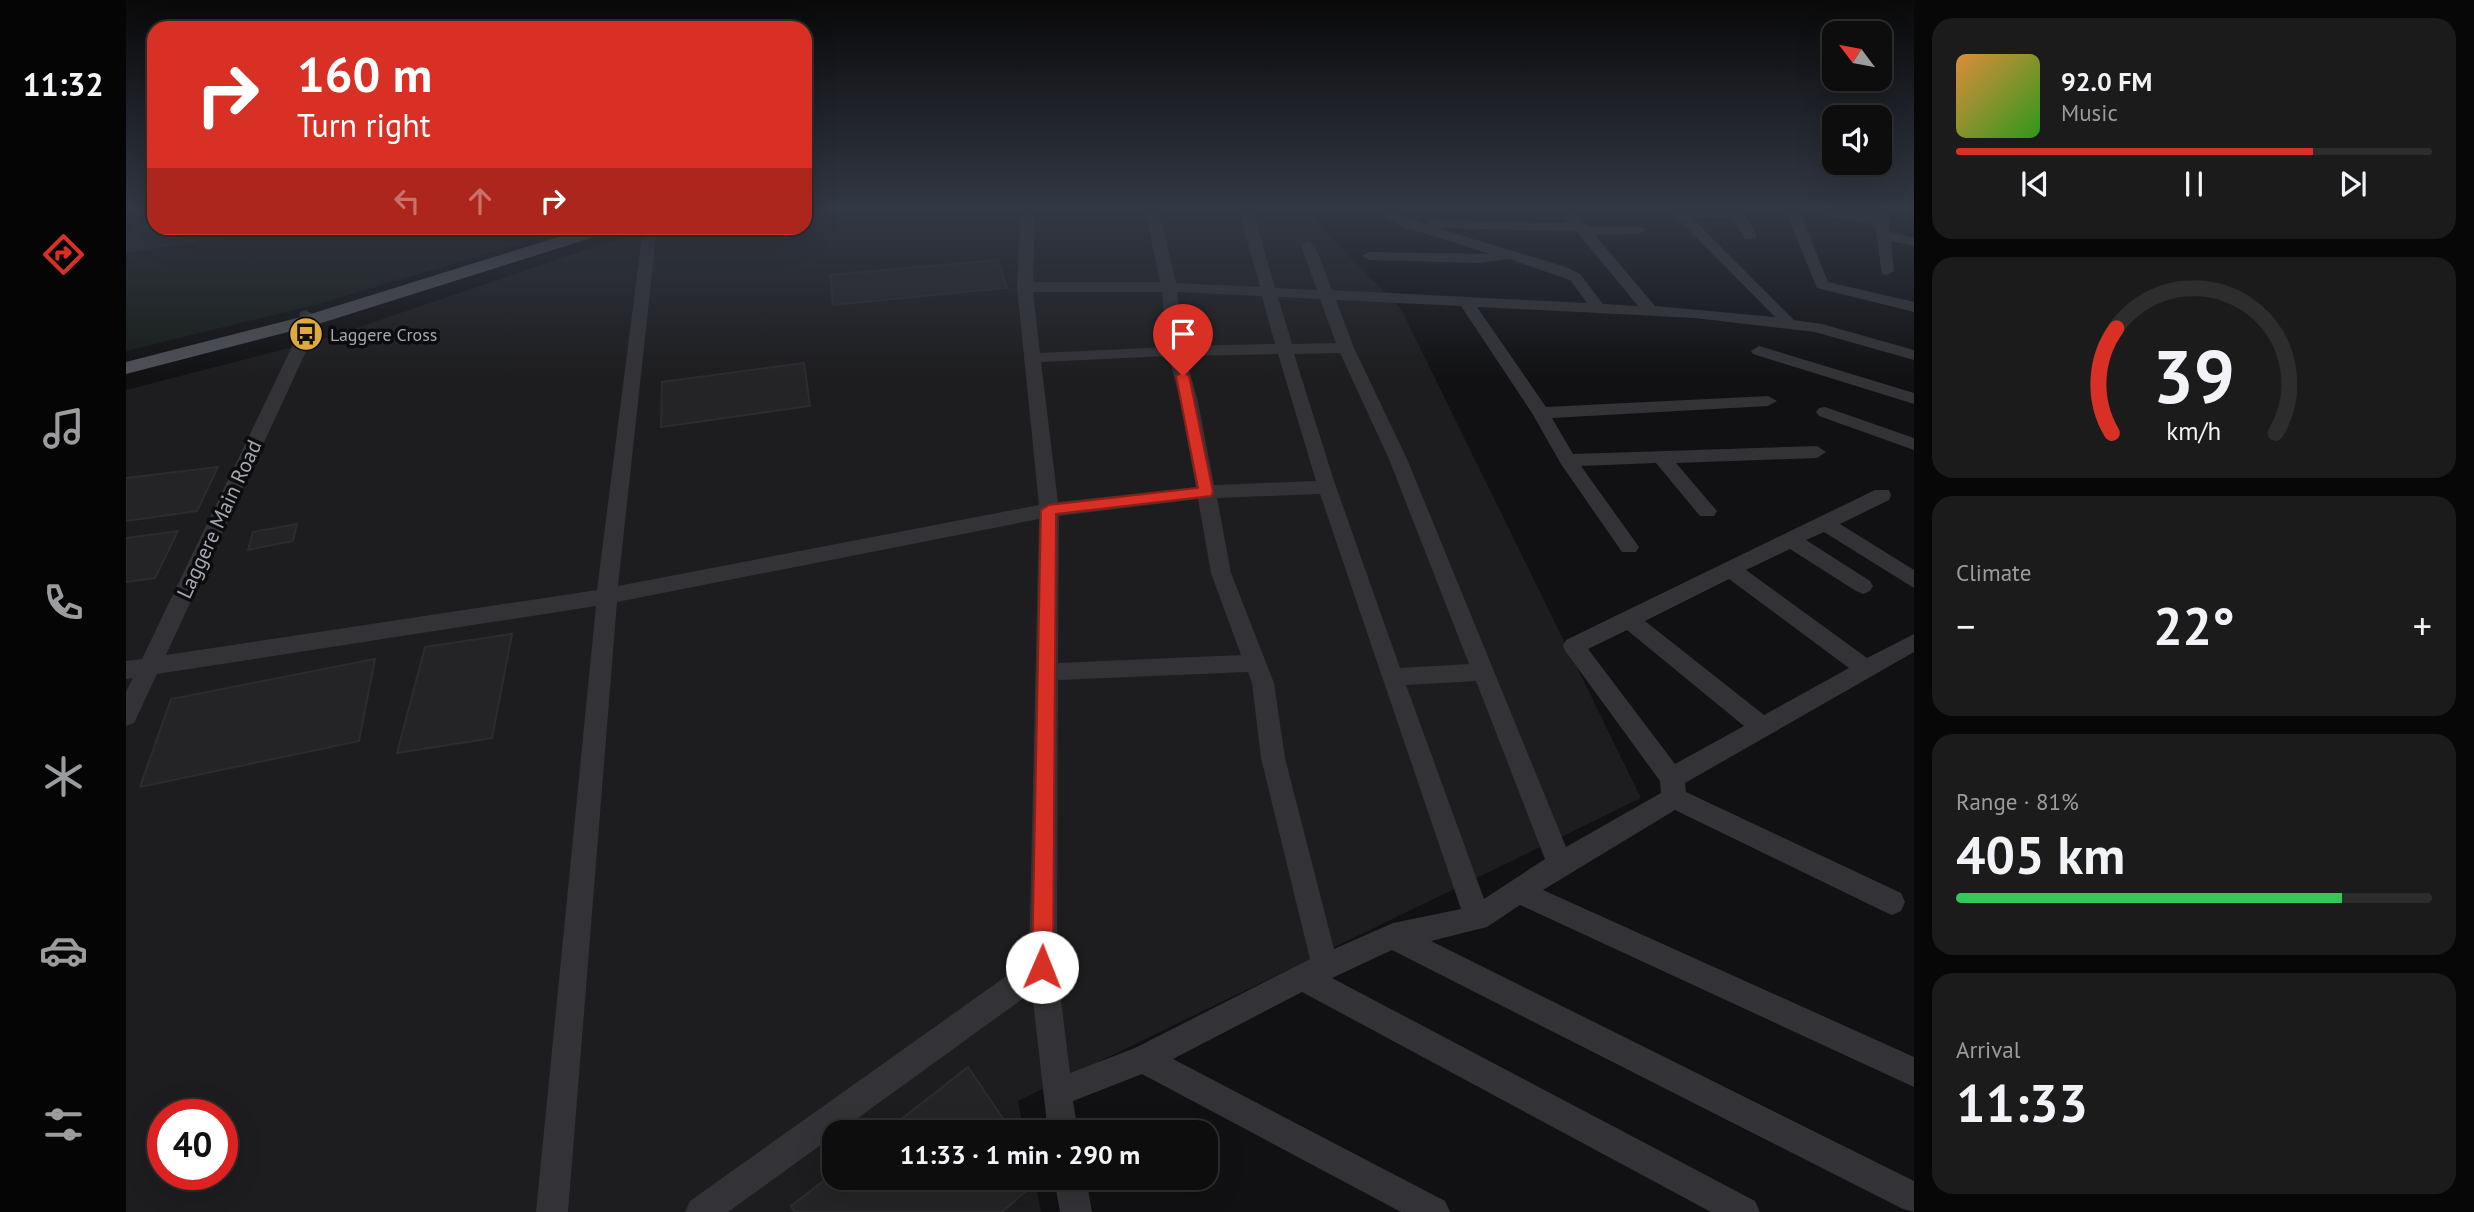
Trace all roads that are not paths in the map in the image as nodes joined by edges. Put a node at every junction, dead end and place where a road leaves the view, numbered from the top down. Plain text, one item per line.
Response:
1 (465, 267) edge
2 (477, 267) edge
3 (645, 267) edge
4 (1026, 267) edge
5 (1164, 267) edge
6 (1262, 267) edge
7 (1316, 267) edge
8 (1551, 267) edge
9 (1614, 267) edge
10 (1733, 267) edge
11 (1815, 267) edge
12 (1887, 267) edge
13 (1887, 271) dead end
14 (1025, 287) junction
15 (1169, 287) junction
16 (1268, 293) junction
17 (1327, 296) junction
18 (1467, 303) junction
19 (1914, 307) edge
20 (1599, 309) junction
21 (1651, 311) junction
22 (307, 318) junction
23 (1788, 322) junction
24 (1346, 348) junction
25 (1285, 349) junction
26 (1176, 351) junction
27 (1759, 351) dead end
28 (1914, 355) edge
29 (1032, 358) junction
30 (126, 360) edge
31 (126, 368) edge
32 (1914, 399) edge
33 (1768, 401) dead end
34 (1825, 412) dead end
35 (1541, 413) junction
36 (1914, 444) edge
37 (1817, 452) dead end
38 (1661, 457) junction
39 (1567, 460) junction
40 (1327, 487) junction
41 (1206, 492) junction
42 (1882, 495) dead end
43 (1049, 510) junction
44 (1707, 511) dead end
45 (1824, 523) junction
46 (1791, 540) junction
47 (1629, 547) dead end
48 (1730, 569) junction
49 (1914, 580) edge
50 (1863, 586) dead end
51 (607, 596) junction
52 (1628, 619) junction
53 (1914, 642) edge
54 (1256, 663) junction
55 (151, 665) junction
56 (1866, 669) junction
57 (126, 670) edge
58 (1483, 672) junction
59 (1046, 673) junction
60 (1393, 677) junction
61 (126, 716) edge
62 (1762, 727) junction
63 (1673, 788) junction
64 (1560, 864) junction
65 (1519, 892) junction
66 (1892, 902) dead end
67 (1478, 918) junction
68 (1393, 936) junction
69 (1042, 967) junction
70 (1313, 971) junction
71 (1143, 1059) junction
72 (1914, 1072) edge
73 (1057, 1093) junction
74 (1061, 1120) edge
75 (1072, 1190) edge
76 (1914, 1198) edge
77 (552, 1212) edge
78 (701, 1212) edge
79 (1076, 1212) edge
80 (1434, 1212) edge
81 (1744, 1212) edge

1 - 22 main road
2 - 22 main road
3 - 51 street
4 - 14 street
5 - 15 street
6 - 16 street
7 - 17 street
8 - 20 street
9 - 21 street
10 - 23 street
11 - 19 street
12 - 13 street
14 - 15 street
14 - 29 street
15 - 16 street
15 - 26 street
16 - 17 street
16 - 25 street
17 - 18 street
17 - 24 street
18 - 20 street
18 - 35 street
20 - 21 street
21 - 23 street
22 - 30 main road
22 - 31 main road
22 - 55 street, Laggere Main Road
23 - 28 street
24 - 25 street
24 - 58 street
25 - 26 street
25 - 40 street
26 - 29 street
26 - 41 street
27 - 32 street
29 - 43 street
33 - 35 street
34 - 36 street
35 - 39 street
37 - 38 street
38 - 39 street
38 - 44 street
39 - 47 street
40 - 41 street
40 - 60 street
41 - 43 street
41 - 54 street
42 - 45 street
43 - 51 street
43 - 59 street
45 - 46 street
45 - 49 street
46 - 48 street
46 - 50 street
48 - 52 street
48 - 56 street
51 - 55 street
51 - 77 street
52 - 62 street
52 - 63 street
53 - 56 street
54 - 59 street
54 - 70 street
55 - 57 street
55 - 61 street, Laggere Main Road
56 - 62 street
58 - 60 street
58 - 64 street
59 - 69 street
60 - 67 street
62 - 63 street
63 - 64 street
63 - 66 street
64 - 65 street
65 - 67 street
65 - 72 street
67 - 68 street
68 - 70 street
68 - 76 street
69 - 73 street
69 - 78 street
70 - 71 street
70 - 81 street
71 - 73 street
71 - 80 street
73 - 74 street
75 - 79 street

